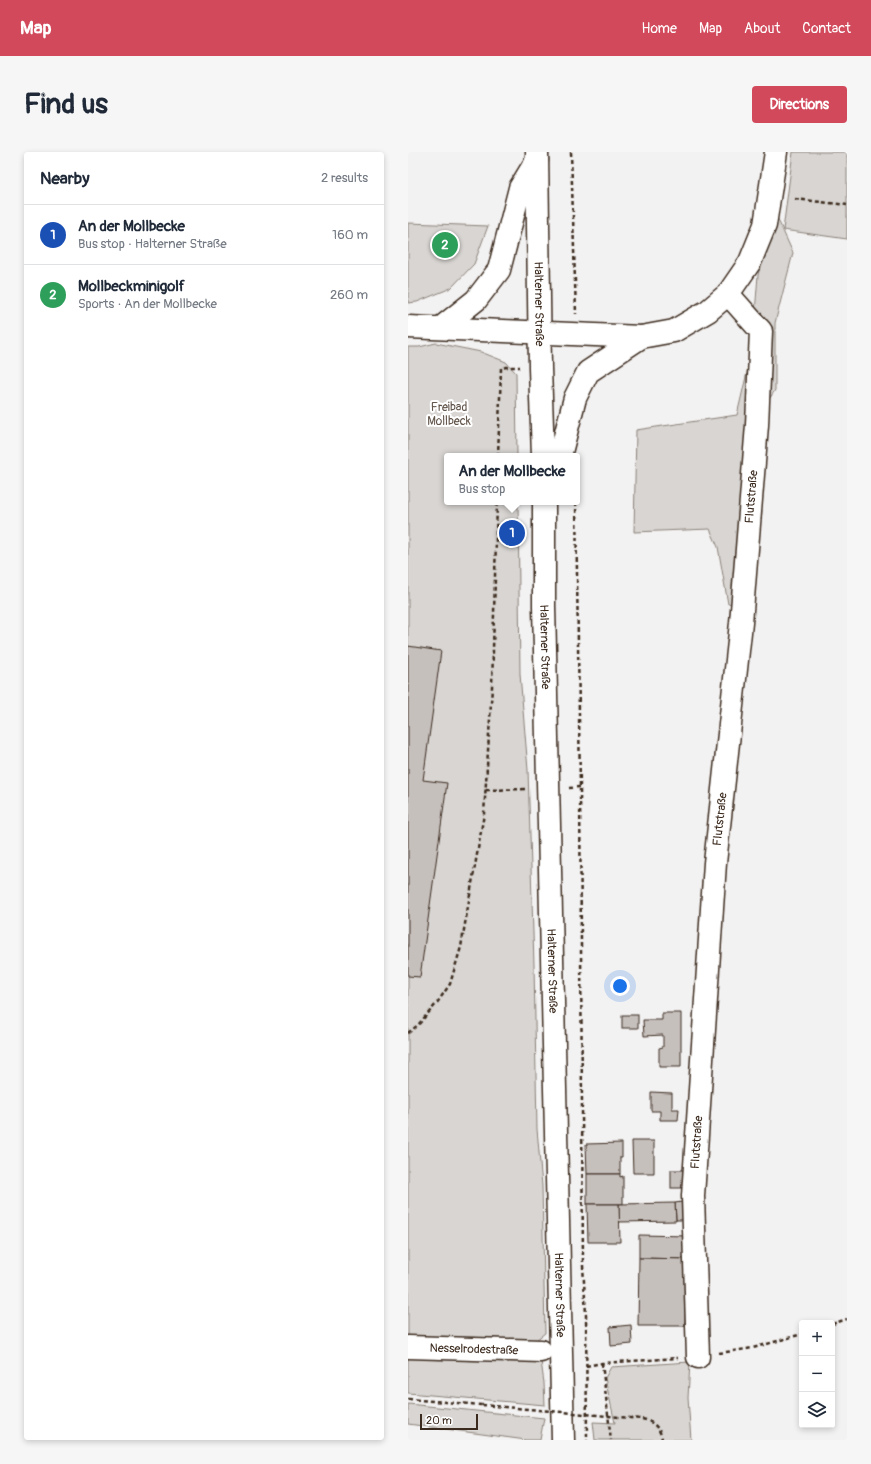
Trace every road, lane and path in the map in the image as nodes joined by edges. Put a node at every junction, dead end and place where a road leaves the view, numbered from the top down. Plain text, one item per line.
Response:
1 (776, 152) edge
2 (537, 156) edge
3 (795, 200) dead end
4 (847, 205) edge
5 (728, 294) junction
6 (408, 327) edge
7 (442, 328) junction
8 (540, 332) junction
9 (641, 337) junction
10 (543, 453) edge
11 (561, 453) edge
12 (497, 505) edge
13 (544, 505) edge
14 (576, 505) edge
15 (548, 788) junction
16 (486, 790) junction
17 (408, 1033) edge
18 (847, 1319) edge
19 (835, 1323) edge
20 (408, 1347) edge
21 (541, 1351) dead end
22 (698, 1357) dead end
23 (602, 1363) dead end
24 (408, 1399) edge
25 (563, 1440) edge
26 (586, 1440) edge
27 (611, 1440) edge
28 (662, 1440) edge

1 - 5 street
2 - 7 street
2 - 8 street, Halterner Straße
3 - 4 path
5 - 9 street
5 - 22 street, Flutstraße
6 - 7 street
7 - 8 street
8 - 9 street
8 - 10 street, Halterner Straße
9 - 11 street
12 - 16 path
13 - 15 street, Halterner Straße
14 - 26 path
15 - 16 path
15 - 25 street, Halterner Straße
16 - 17 path
18 - 19 path
20 - 21 street, Nesselrodestraße
23 - 27 path
24 - 28 path, bridge

